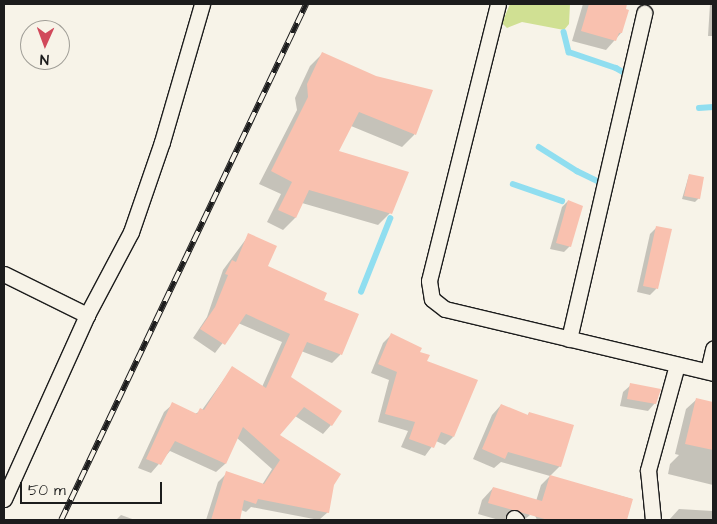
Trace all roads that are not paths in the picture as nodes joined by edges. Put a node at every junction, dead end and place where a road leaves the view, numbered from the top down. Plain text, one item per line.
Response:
1 (202, 4) edge
2 (498, 4) edge
3 (644, 13) dead end
4 (4, 274) edge
5 (87, 315) junction
6 (569, 339) junction
7 (713, 349) edge
8 (677, 365) junction
9 (711, 372) edge
10 (4, 499) edge
11 (653, 520) edge

1 - 5 street
2 - 6 street
3 - 6 street
4 - 5 street
5 - 10 street
6 - 8 street
7 - 9 street
8 - 9 street
8 - 11 street

